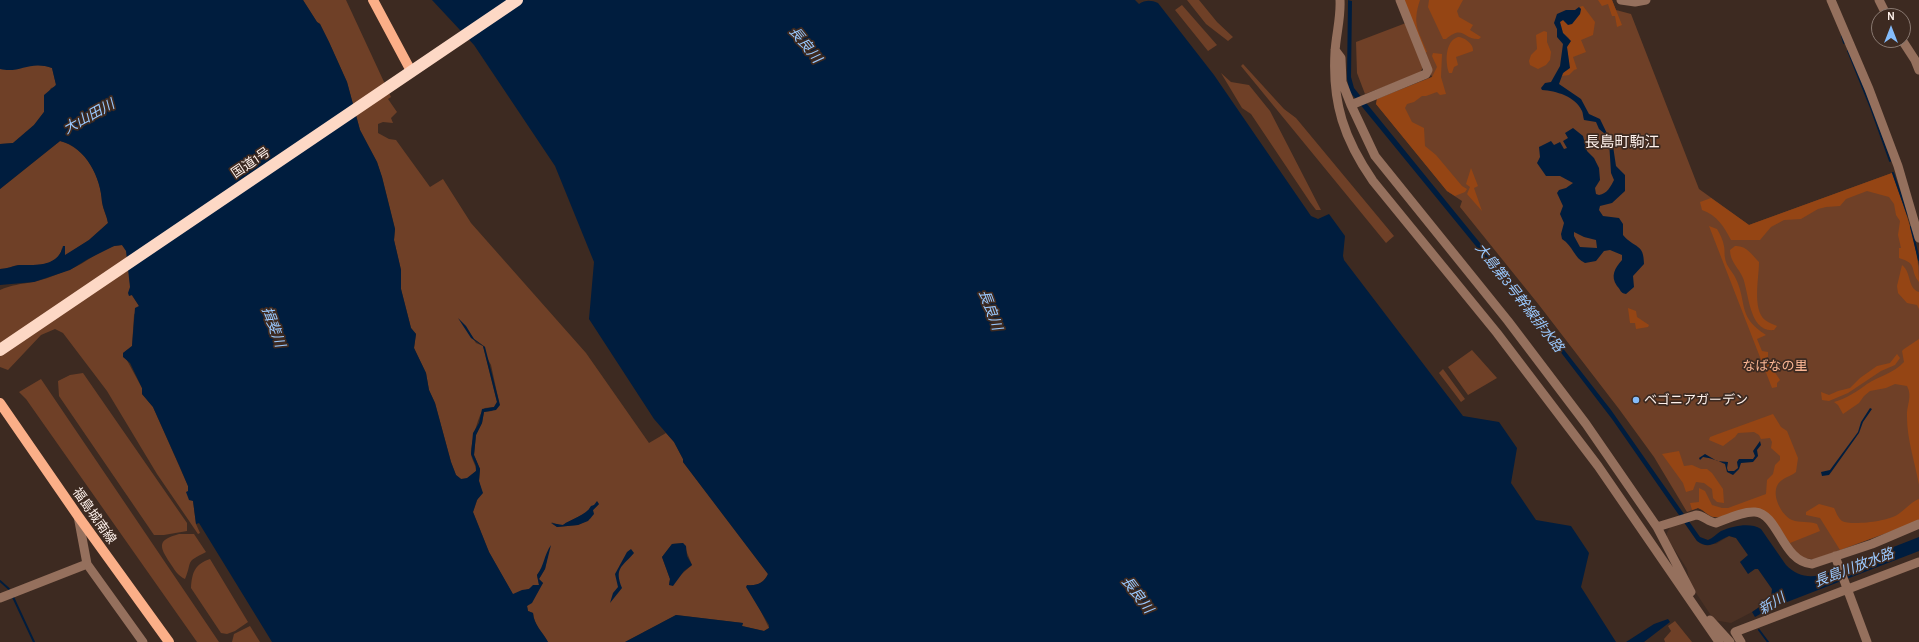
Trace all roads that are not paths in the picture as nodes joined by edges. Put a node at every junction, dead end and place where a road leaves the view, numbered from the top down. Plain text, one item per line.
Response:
1 (373, 0) edge
2 (517, 0) edge
3 (1340, 0) edge
4 (1400, 0) edge
5 (1621, 0) edge
6 (1646, 0) edge
7 (1831, 0) edge
8 (1907, 48) edge
9 (1335, 50) junction
10 (410, 68) junction
11 (1919, 70) edge
12 (1357, 102) junction
13 (1919, 238) edge
14 (0, 350) edge
15 (0, 403) edge
16 (78, 516) junction
17 (1919, 524) edge
18 (1657, 527) junction
19 (1835, 556) junction
20 (1919, 562) edge
21 (87, 564) junction
22 (1846, 587) junction
23 (0, 598) edge
24 (1697, 608) junction
25 (144, 642) edge
26 (169, 642) edge
27 (1719, 642) edge
28 (1730, 642) edge
29 (1741, 642) edge
30 (1867, 642) edge

1 - 10 main road
2 - 10 highway, 国道1号
3 - 9 street
4 - 12 street
5 - 6 street
7 - 13 street
8 - 11 street
9 - 12 street
9 - 24 street
10 - 14 highway, 国道1号
12 - 18 street
15 - 16 main road, 福島城南線
16 - 21 street
16 - 26 main road, 福島城南線
17 - 19 street
18 - 19 street
18 - 24 street
19 - 22 street
20 - 22 street
21 - 23 street
21 - 25 street
22 - 29 street
22 - 30 street
24 - 27 street
24 - 28 street

